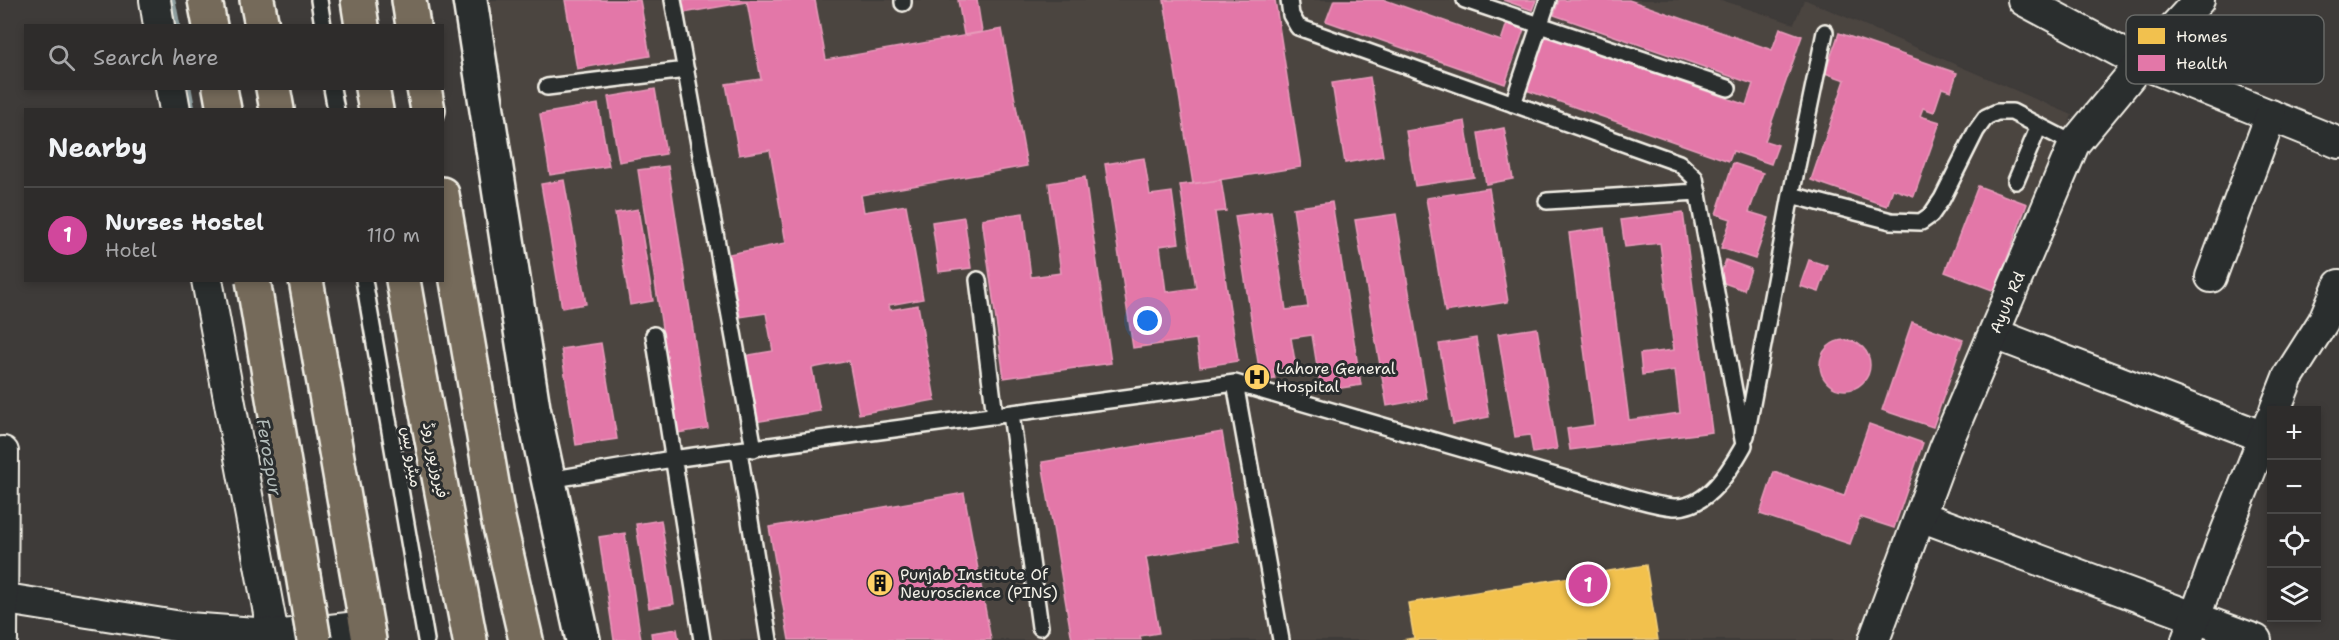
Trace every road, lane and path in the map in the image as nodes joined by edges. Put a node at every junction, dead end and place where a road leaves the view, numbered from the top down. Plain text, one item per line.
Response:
1 (155, 0) edge
2 (205, 0) edge
3 (258, 0) edge
4 (319, 0) edge
5 (358, 0) edge
6 (409, 0) edge
7 (470, 0) edge
8 (674, 0) edge
9 (1289, 0) edge
10 (1465, 0) edge
11 (1548, 0) edge
12 (2023, 0) edge
13 (2199, 0) edge
14 (2185, 15) edge
15 (159, 24) edge
16 (210, 24) edge
17 (262, 24) edge
18 (322, 24) edge
19 (362, 24) edge
20 (413, 24) edge
21 (1540, 25) junction
22 (1825, 32) dead end
23 (2126, 55) edge
24 (686, 70) junction
25 (2126, 81) edge
26 (2194, 84) edge
27 (547, 87) dead end
28 (1728, 88) dead end
29 (171, 90) edge
30 (220, 90) edge
31 (273, 90) edge
32 (332, 90) edge
33 (372, 90) edge
34 (424, 90) edge
35 (1513, 104) junction
36 (175, 108) edge
37 (224, 108) edge
38 (277, 108) edge
39 (336, 108) edge
40 (376, 108) edge
41 (428, 108) edge
42 (2271, 115) junction
43 (2039, 126) junction
44 (2339, 143) edge
45 (2074, 144) junction
46 (2016, 181) dead end
47 (1698, 192) junction
48 (1791, 195) junction
49 (1547, 201) dead end
50 (444, 206) edge
51 (2211, 277) dead end
52 (978, 280) dead end
53 (207, 282) edge
54 (253, 282) edge
55 (306, 282) edge
56 (364, 282) edge
57 (404, 282) edge
58 (2339, 285) edge
59 (1995, 334) junction
60 (654, 335) dead end
61 (1236, 383) junction
62 (2276, 406) edge
63 (1011, 414) junction
64 (995, 416) junction
65 (2267, 421) edge
66 (2267, 430) edge
67 (1744, 445) junction
68 (746, 450) junction
69 (3, 452) dead end
70 (672, 459) junction
71 (549, 480) junction
72 (1920, 516) junction
73 (2, 598) edge
74 (1040, 627) dead end
75 (2191, 628) edge
76 (368, 633) edge
77 (274, 637) edge
78 (2, 640) edge
79 (315, 640) edge
80 (426, 640) edge
81 (471, 640) edge
82 (526, 640) edge
83 (583, 640) edge
84 (702, 640) edge
85 (769, 640) edge
86 (1281, 640) edge
87 (1874, 640) edge
88 (2256, 640) edge

1 - 15 street
2 - 16 main road
3 - 17 main road
4 - 18 lane
5 - 19 main road
6 - 20 main road
7 - 71 street
8 - 24 lane
9 - 35 lane
10 - 21 lane
11 - 21 lane
12 - 23 street
13 - 14 street, Ayub Rd
21 - 28 lane
21 - 35 lane
22 - 48 lane
24 - 27 lane
24 - 68 lane
25 - 45 street, Ayub Rd
26 - 42 street
29 - 36 street
30 - 37 main road
31 - 38 main road
32 - 39 lane
33 - 40 main road
34 - 41 main road
35 - 47 lane
42 - 44 street
42 - 51 street
43 - 45 lane
43 - 46 lane
43 - 48 lane
45 - 59 street, Ayub Rd
47 - 49 lane
47 - 67 lane
48 - 67 lane
50 - 82 main road
52 - 64 lane
53 - 77 street
54 - 79 main road, bridge
55 - 76 main road
56 - 80 lane, میٹرو بس
57 - 81 main road, فیروزپور روڈ
58 - 62 street
59 - 65 street
59 - 72 street, Ayub Rd
60 - 70 lane
61 - 63 lane
61 - 67 lane
61 - 86 lane
63 - 64 lane
63 - 74 lane
64 - 68 lane
66 - 75 street
68 - 70 lane
68 - 85 lane
69 - 73 street
70 - 71 lane
70 - 84 lane
71 - 83 street
72 - 75 street
72 - 87 street, Ayub Rd
73 - 77 street
73 - 78 street
75 - 88 street
76 - 77 street

